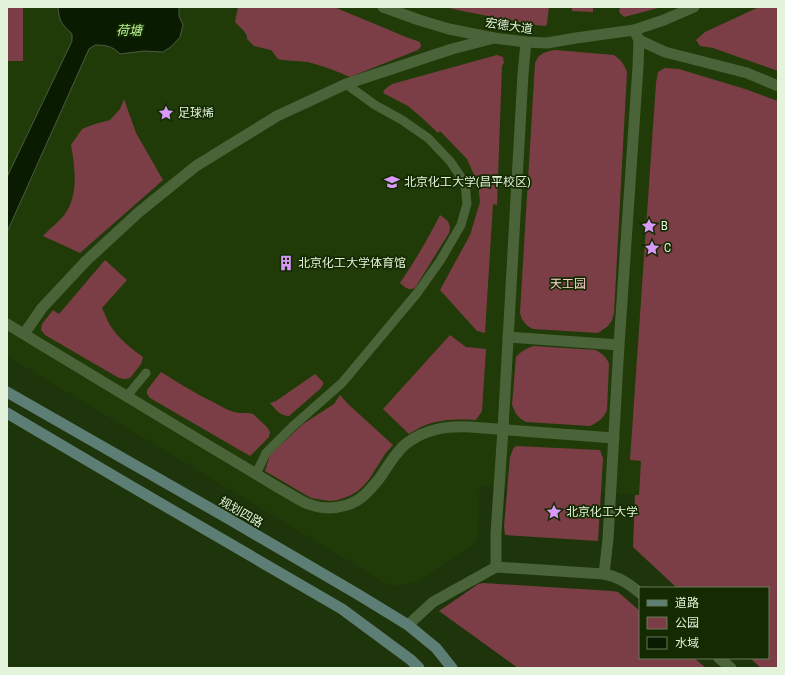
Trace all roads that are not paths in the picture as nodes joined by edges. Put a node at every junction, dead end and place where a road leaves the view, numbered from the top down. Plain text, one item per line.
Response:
1 (383, 7) edge
2 (694, 7) edge
3 (637, 35) junction
4 (494, 38) junction
5 (526, 42) junction
6 (346, 84) junction
7 (778, 86) edge
8 (7, 324) edge
9 (24, 334) junction
10 (508, 337) junction
11 (619, 345) junction
12 (146, 373) dead end
13 (7, 392) edge
14 (127, 396) junction
15 (7, 413) edge
16 (503, 429) junction
17 (614, 438) junction
18 (256, 474) junction
19 (496, 567) junction
20 (604, 574) junction
21 (639, 592) edge
22 (408, 625) junction
23 (720, 659) edge
24 (419, 668) edge
25 (452, 668) edge
26 (731, 668) edge

1 - 4 street, 宏德大道
2 - 3 street, 宏德大道
3 - 5 street, 宏德大道
3 - 7 street
3 - 11 street
4 - 5 street, 宏德大道
4 - 6 street
5 - 10 street
6 - 9 street
6 - 18 lane
8 - 9 street
9 - 14 street
10 - 11 street
10 - 16 street
11 - 17 street
12 - 14 lane
13 - 22 main road, 规划四路
14 - 18 street
15 - 24 main road
16 - 17 street
16 - 18 street
16 - 19 street
17 - 20 street
19 - 20 street
19 - 22 street
20 - 21 street
22 - 25 main road, 规划四路
23 - 26 street

